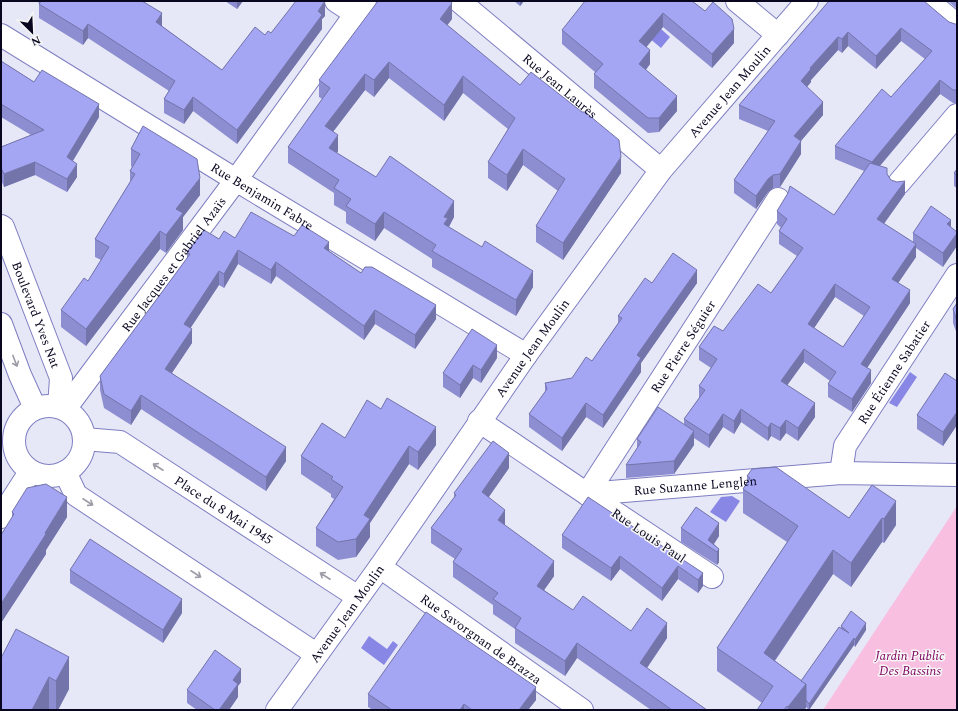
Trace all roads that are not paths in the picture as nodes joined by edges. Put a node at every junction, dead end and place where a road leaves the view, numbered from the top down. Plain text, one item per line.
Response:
1 (336, 1) edge
2 (458, 1) edge
3 (737, 1) edge
4 (807, 1) edge
5 (928, 1) edge
6 (360, 7) edge
7 (957, 25) edge
8 (1, 35) edge
9 (778, 35) junction
10 (957, 115) edge
11 (661, 170) junction
12 (236, 180) junction
13 (899, 183) edge
14 (778, 199) dead end
15 (1, 226) edge
16 (957, 275) edge
17 (1, 324) edge
18 (526, 355) junction
19 (35, 408) junction
20 (62, 408) junction
21 (479, 421) junction
22 (7, 438) edge
23 (84, 439) junction
24 (30, 472) junction
25 (65, 472) junction
26 (841, 473) junction
27 (957, 475) edge
28 (587, 494) junction
29 (1, 517) edge
30 (380, 567) junction
31 (712, 577) dead end
32 (358, 597) junction
33 (316, 654) junction
34 (575, 708) edge
35 (276, 710) edge

1 - 6 street
2 - 11 street, Rue Jean Laurès
3 - 9 street
4 - 9 street, Avenue Jean Moulin
5 - 7 street
6 - 12 street, Rue Jacques et Gabriel Azaïs
8 - 12 street, Rue Benjamin Fabre
9 - 11 street, Avenue Jean Moulin
10 - 13 street
11 - 18 street, Avenue Jean Moulin
12 - 18 street, Rue Benjamin Fabre
12 - 20 street, Rue Jacques et Gabriel Azaïs
14 - 28 street, Rue Pierre Séguier
15 - 20 street, Boulevard Yves Nat
16 - 26 street, Rue Étienne Sabatier
17 -> 19 street
18 - 21 street, Avenue Jean Moulin
19 - 20 street
19 - 22 street
20 - 23 street
21 - 28 street
21 - 30 street, Avenue Jean Moulin
22 - 24 street
23 - 25 street
32 -> 23 street, Place du 8 Mai 1945
24 - 25 street
24 - 29 street
25 -> 33 street
26 - 27 street, Rue Suzanne Lenglen
26 - 28 street, Rue Suzanne Lenglen
28 - 31 street, Rue Louis Paul
30 - 32 street, Avenue Jean Moulin
30 - 34 street, Rue Savorgnan de Brazza
32 - 33 street, Avenue Jean Moulin
33 - 35 street, Avenue Jean Moulin

